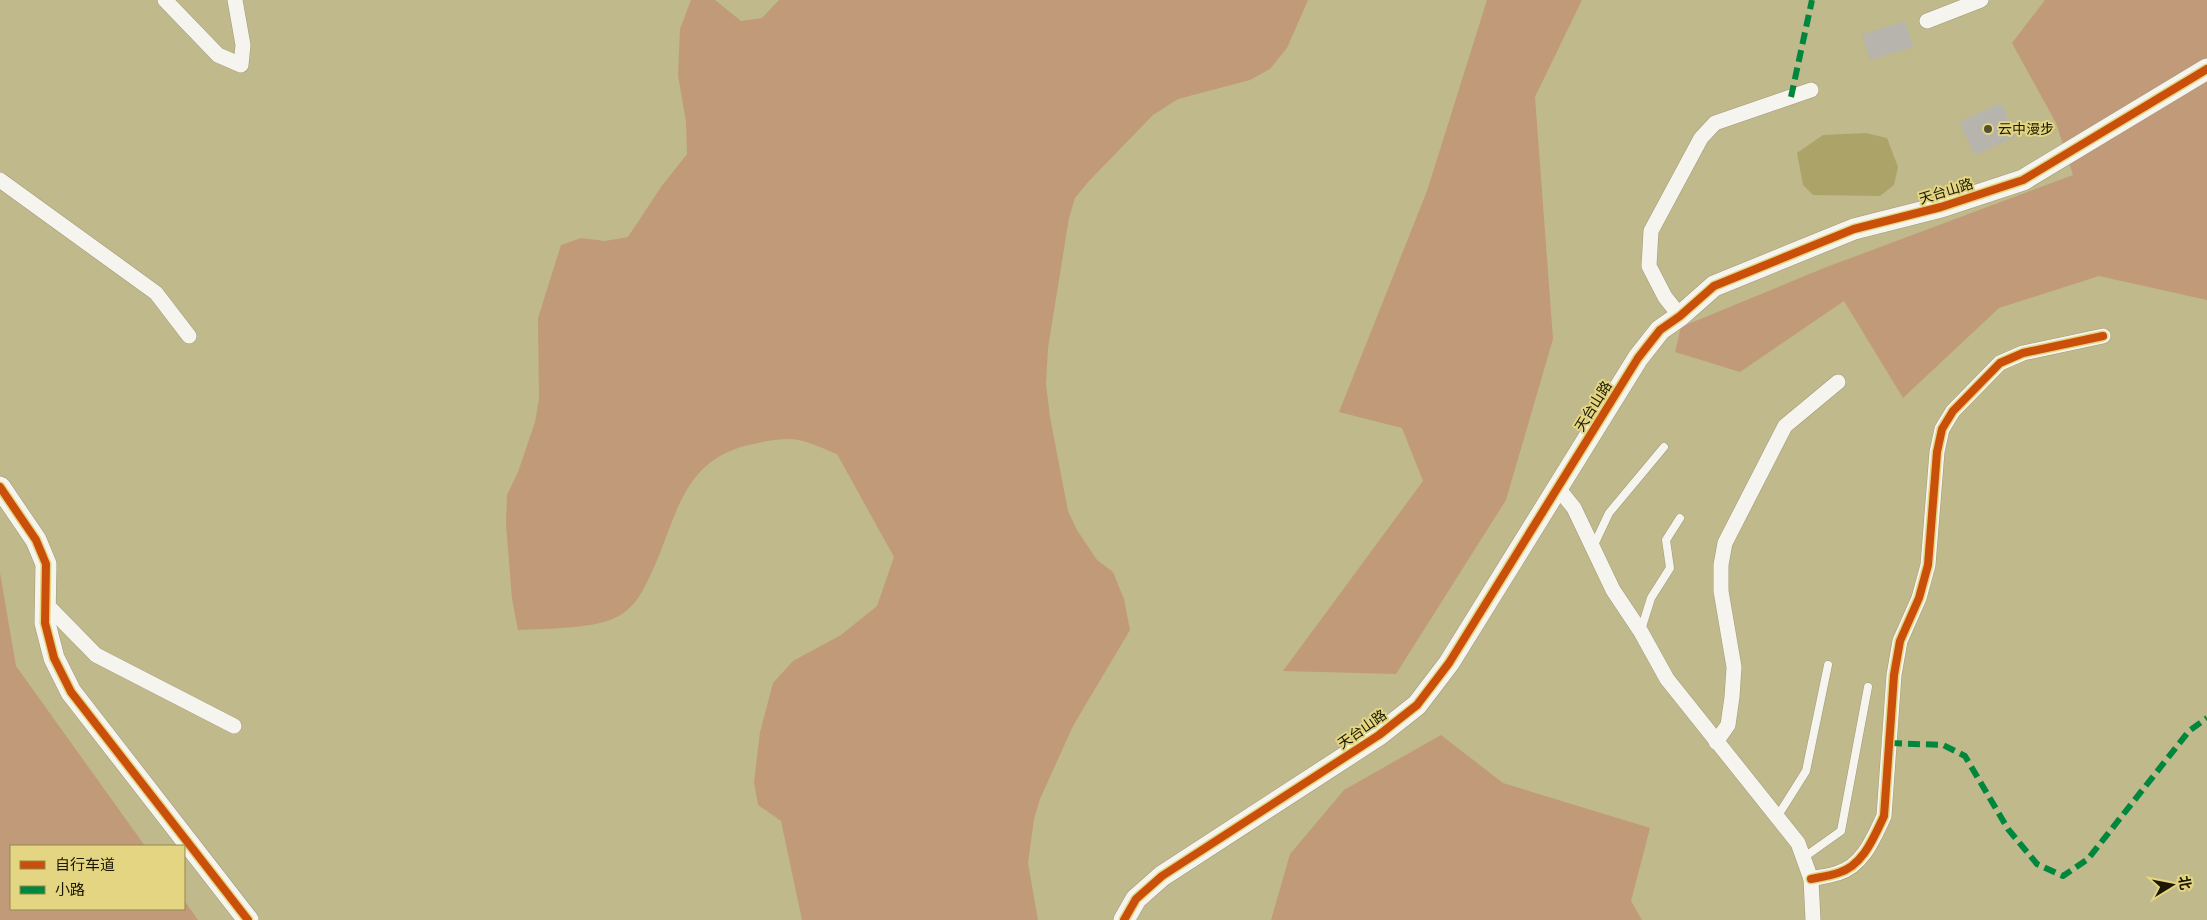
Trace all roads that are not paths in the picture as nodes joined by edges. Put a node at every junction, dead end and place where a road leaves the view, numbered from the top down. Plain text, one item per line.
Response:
1 (165, 0) edge
2 (235, 0) edge
3 (1980, 0) edge
4 (1927, 21) dead end
5 (2207, 68) edge
6 (1811, 90) dead end
7 (0, 180) edge
8 (1680, 316) junction
9 (189, 336) dead end
10 (2103, 336) dead end
11 (1838, 382) dead end
12 (1664, 447) dead end
13 (0, 487) edge
14 (1556, 487) junction
15 (1680, 518) dead end
16 (1593, 548) junction
17 (45, 603) junction
18 (1641, 632) junction
19 (1828, 665) dead end
20 (1868, 687) dead end
21 (234, 726) dead end
22 (1716, 742) junction
23 (1777, 817) junction
24 (1803, 858) junction
25 (1811, 879) junction
26 (248, 920) edge
27 (1124, 920) edge
28 (1813, 920) edge

1 - 2 street
3 - 4 street
5 - 8 street, 天台山路
6 - 8 street
7 - 9 street
8 - 14 street, 天台山路
10 - 25 street
11 - 22 street
12 - 16 lane
13 - 17 street
14 - 16 street
14 - 27 street, 天台山路
15 - 18 lane
16 - 18 street
17 - 21 street
17 - 26 street
18 - 22 street
19 - 23 lane
20 - 24 lane
22 - 23 street
23 - 24 street
24 - 25 street
25 - 28 street

